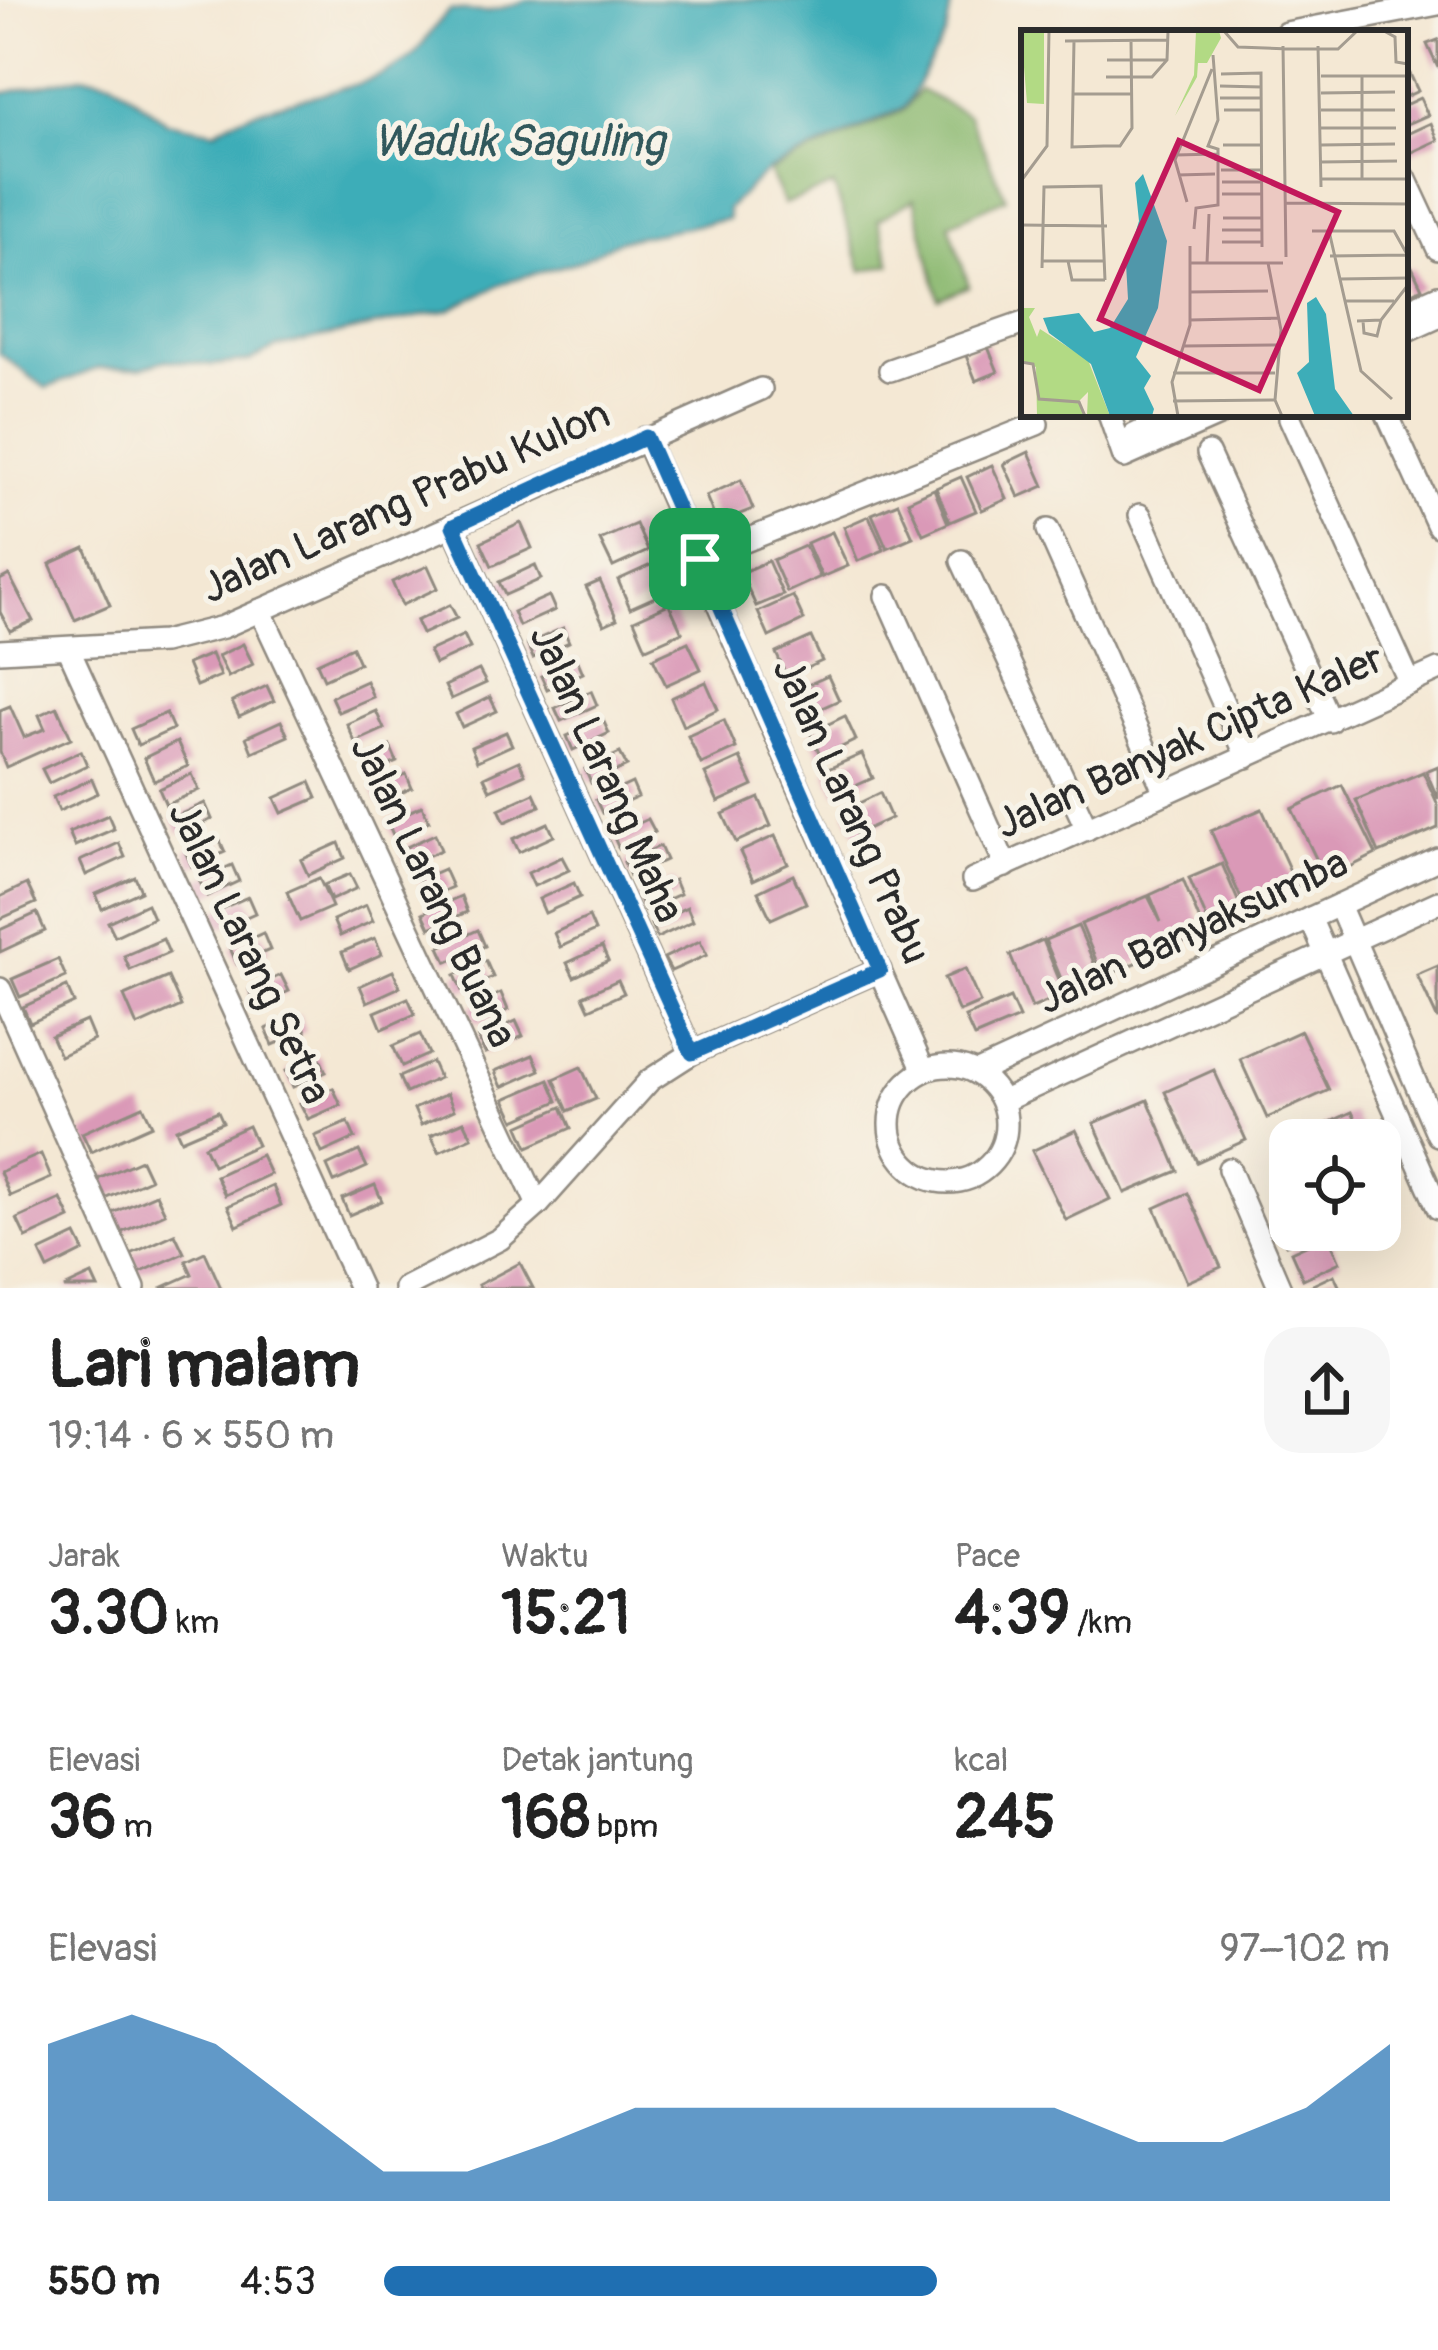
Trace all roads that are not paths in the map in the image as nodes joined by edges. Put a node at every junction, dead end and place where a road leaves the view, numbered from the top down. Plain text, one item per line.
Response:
1 (1438, 4) edge
2 (1335, 27) edge
3 (1408, 184) edge
4 (1438, 249) edge
5 (1438, 296) edge
6 (1408, 310) edge
7 (1438, 317) edge
8 (1021, 324) edge
9 (1408, 331) edge
10 (890, 370) dead end
11 (761, 389) dead end
12 (1110, 417) edge
13 (1173, 417) edge
14 (1213, 417) edge
15 (1388, 417) edge
16 (1290, 418) dead end
17 (1037, 424) dead end
18 (1134, 435) dead end
19 (646, 437) junction
20 (1208, 453) dead end
21 (1140, 515) dead end
22 (453, 526) junction
23 (1438, 526) edge
24 (1048, 530) dead end
25 (700, 559) junction
26 (962, 561) dead end
27 (886, 596) dead end
28 (260, 610) junction
29 (69, 650) junction
30 (0, 651) edge
31 (1438, 670) edge
32 (1410, 683) junction
33 (1330, 721) junction
34 (1247, 757) junction
35 (1166, 794) junction
36 (1087, 829) junction
37 (1438, 860) edge
38 (1006, 866) junction
39 (973, 880) dead end
40 (1438, 902) edge
41 (1339, 905) junction
42 (1310, 918) junction
43 (1353, 940) junction
44 (1326, 953) junction
45 (880, 970) junction
46 (0, 989) edge
47 (692, 1053) junction
48 (923, 1069) junction
49 (978, 1072) junction
50 (1003, 1101) junction
51 (1438, 1135) edge
52 (1229, 1169) dead end
53 (538, 1205) junction
54 (1438, 1208) edge
55 (1276, 1287) edge
56 (134, 1288) edge
57 (360, 1288) edge
58 (405, 1288) edge

1 - 2 street
3 - 4 street
5 - 6 street
7 - 9 street
8 - 10 street
11 - 19 street, Jalan Larang Prabu Kulon
12 - 14 street
13 - 18 street
15 - 23 street
16 - 32 street
17 - 25 street
19 - 22 street, Jalan Larang Prabu Kulon
19 - 25 street, Jalan Larang Prabu
20 - 33 street
21 - 34 street
22 - 28 street, Jalan Larang Prabu Kulon
22 - 47 street, Jalan Larang Maha
24 - 35 street
25 - 45 street, Jalan Larang Prabu
26 - 36 street
27 - 38 street
28 - 29 street, Jalan Larang Prabu Kulon
28 - 53 street, Jalan Larang Buana
29 - 30 street, Jalan Larang Prabu Kulon
29 - 57 street, Jalan Larang Setra
31 - 32 street, Jalan Banyak Cipta Kaler
32 - 33 street, Jalan Banyak Cipta Kaler
33 - 34 street, Jalan Banyak Cipta Kaler
34 - 35 street, Jalan Banyak Cipta Kaler
35 - 36 street, Jalan Banyak Cipta Kaler
36 - 38 street, Jalan Banyak Cipta Kaler
37 - 41 street, Jalan Banyaksumba
38 - 39 street, Jalan Banyak Cipta Kaler
40 - 43 street, Jalan Banyaksumba
41 - 42 street, Jalan Banyaksumba
41 - 43 street
42 - 44 street
42 - 49 street, Jalan Banyaksumba
43 - 44 street, Jalan Banyaksumba
43 - 51 street
44 - 50 street, Jalan Banyaksumba
44 - 54 street
45 - 47 street
45 - 48 street, Jalan Larang Prabu
46 - 56 street
47 - 53 street
48 - 49 street
48 - 50 street
49 - 50 street
52 - 55 street
53 - 58 street

